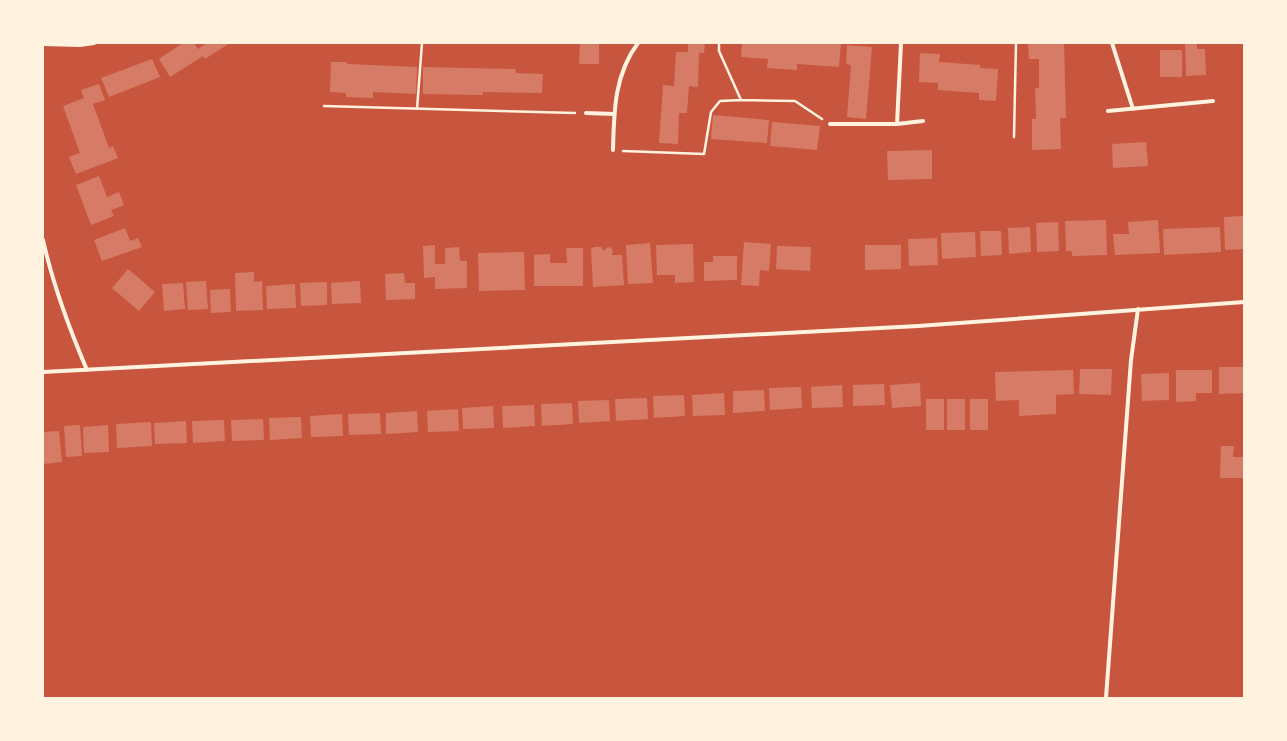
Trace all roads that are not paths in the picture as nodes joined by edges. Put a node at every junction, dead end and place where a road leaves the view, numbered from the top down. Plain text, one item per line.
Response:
1 (94, 43) edge
2 (638, 43) edge
3 (901, 43) edge
4 (1112, 43) edge
5 (43, 44) edge
6 (1213, 101) dead end
7 (1133, 109) junction
8 (1108, 111) dead end
9 (586, 113) road end
10 (614, 114) junction
11 (923, 121) dead end
12 (830, 124) road end
13 (898, 124) junction
14 (613, 150) road end
15 (43, 240) edge
16 (1244, 302) edge
17 (1138, 309) junction
18 (87, 370) junction
19 (43, 372) edge
20 (1106, 698) edge

1 - 5 street
2 - 10 street
3 - 13 street
4 - 7 street
6 - 7 street
7 - 8 street
9 - 10 street
10 - 14 street
11 - 13 street
12 - 13 street
15 - 18 street
16 - 17 street
17 - 18 street
17 - 20 street
18 - 19 street

